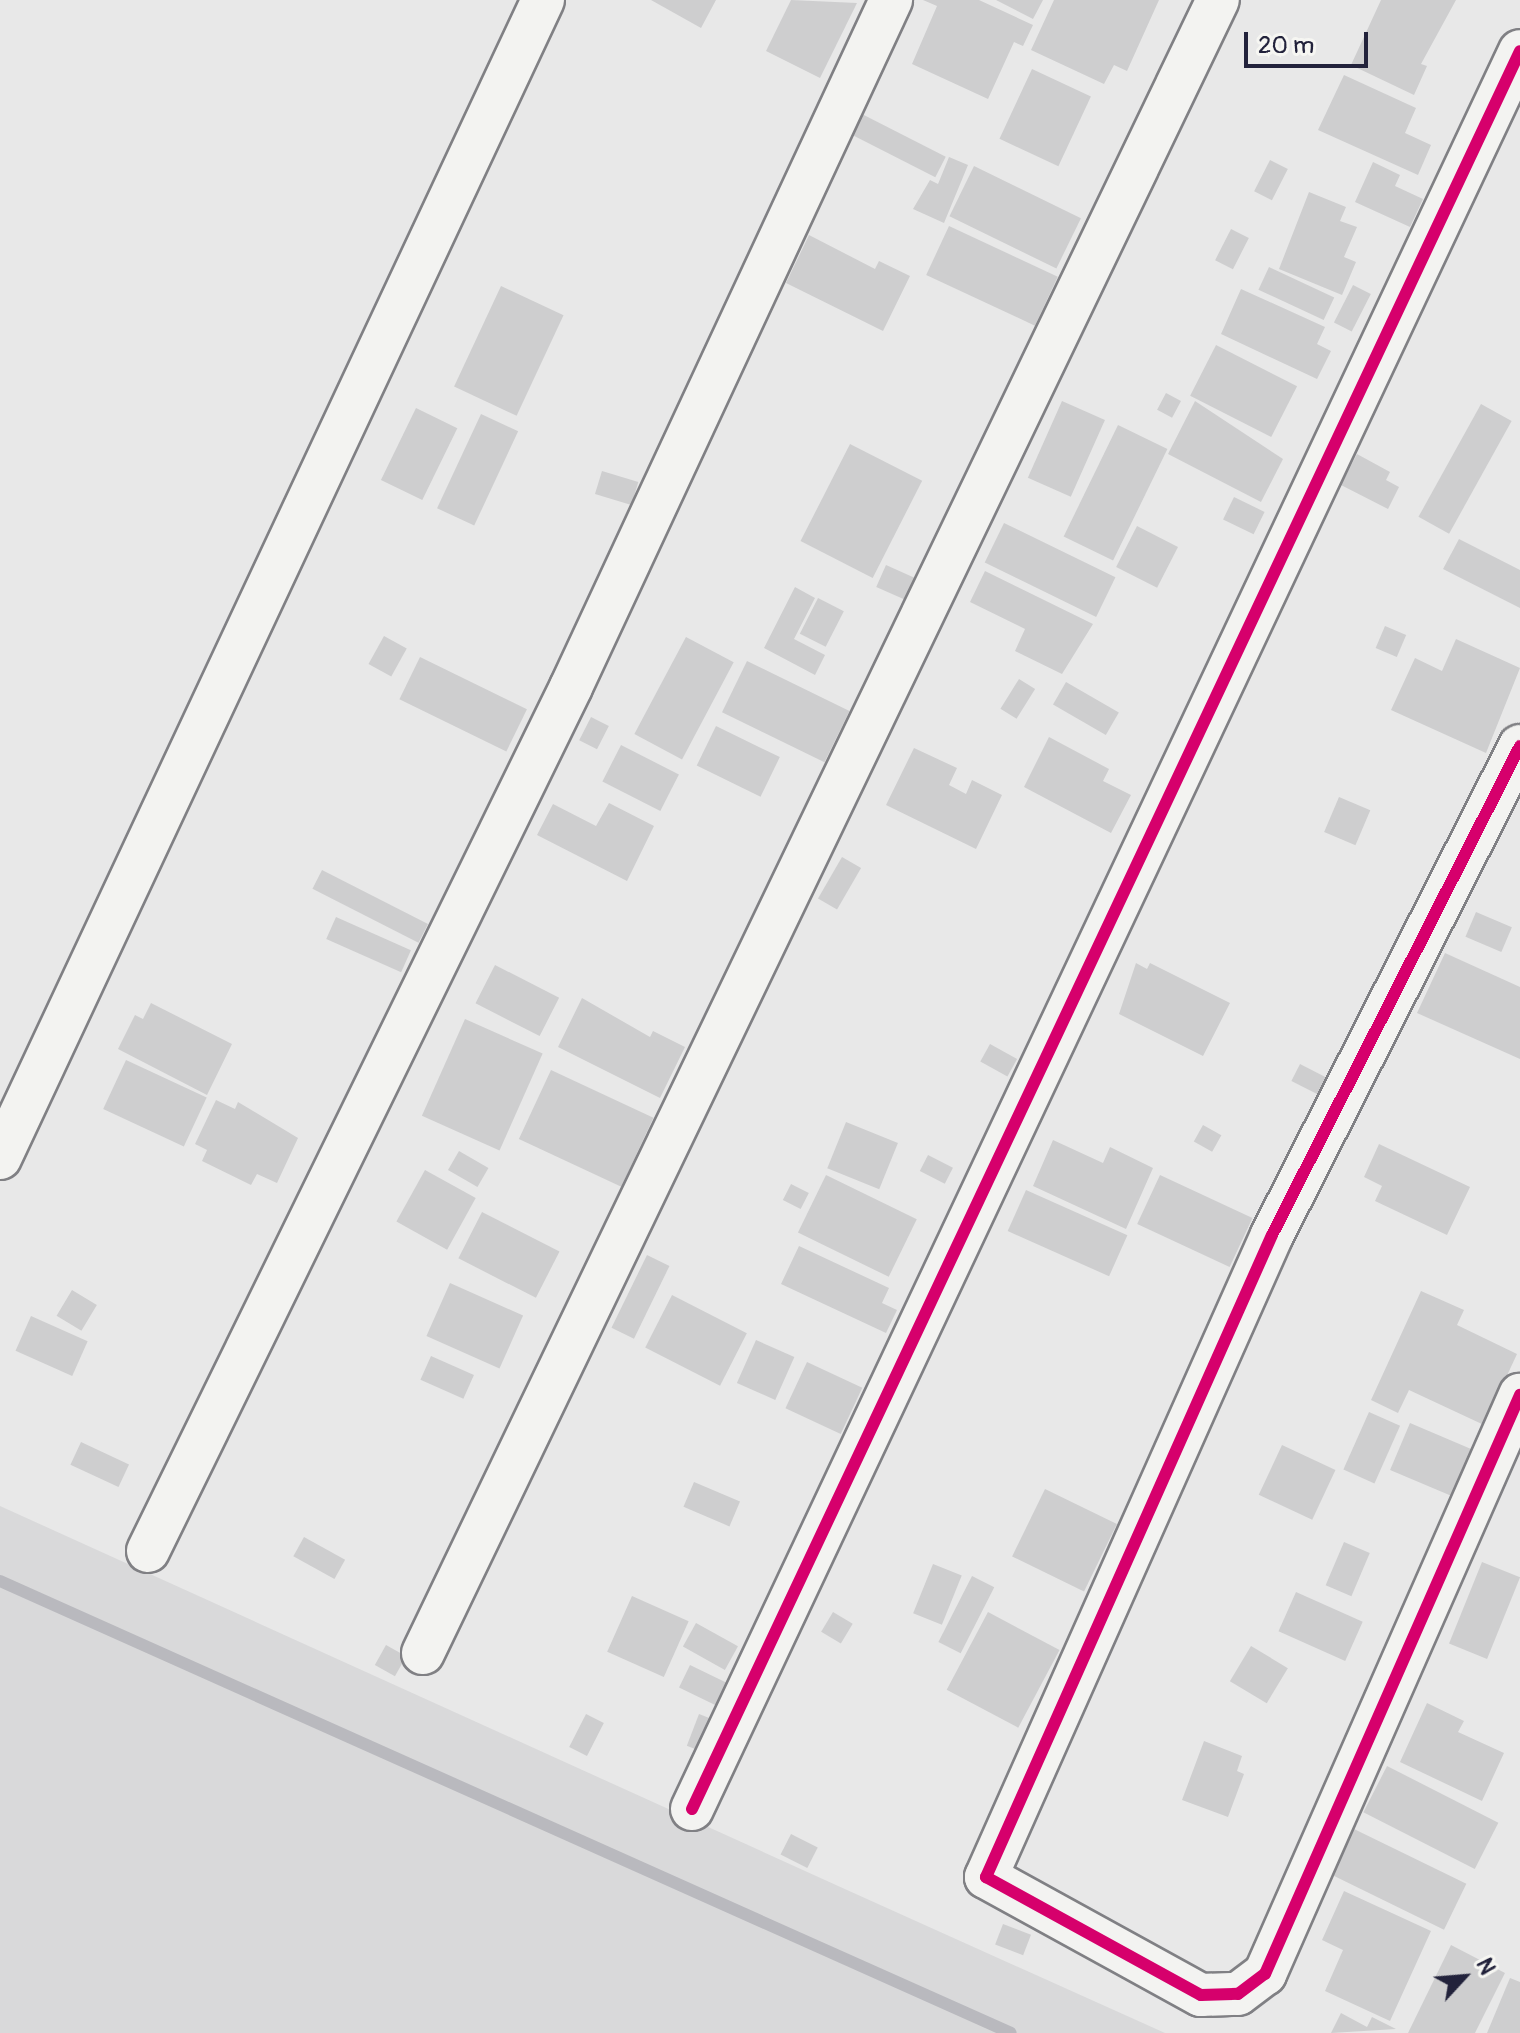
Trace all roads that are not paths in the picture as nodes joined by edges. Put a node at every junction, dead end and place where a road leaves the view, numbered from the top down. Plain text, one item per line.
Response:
1 (543, 0) edge
2 (891, 0) edge
3 (1218, 0) edge
4 (1520, 51) edge
5 (1520, 746) edge
6 (0, 1158) edge
7 (1520, 1395) edge
8 (148, 1551) dead end
9 (423, 1653) dead end
10 (692, 1809) dead end

1 - 6 street
2 - 8 street
3 - 9 street
4 - 10 street
5 - 7 street

